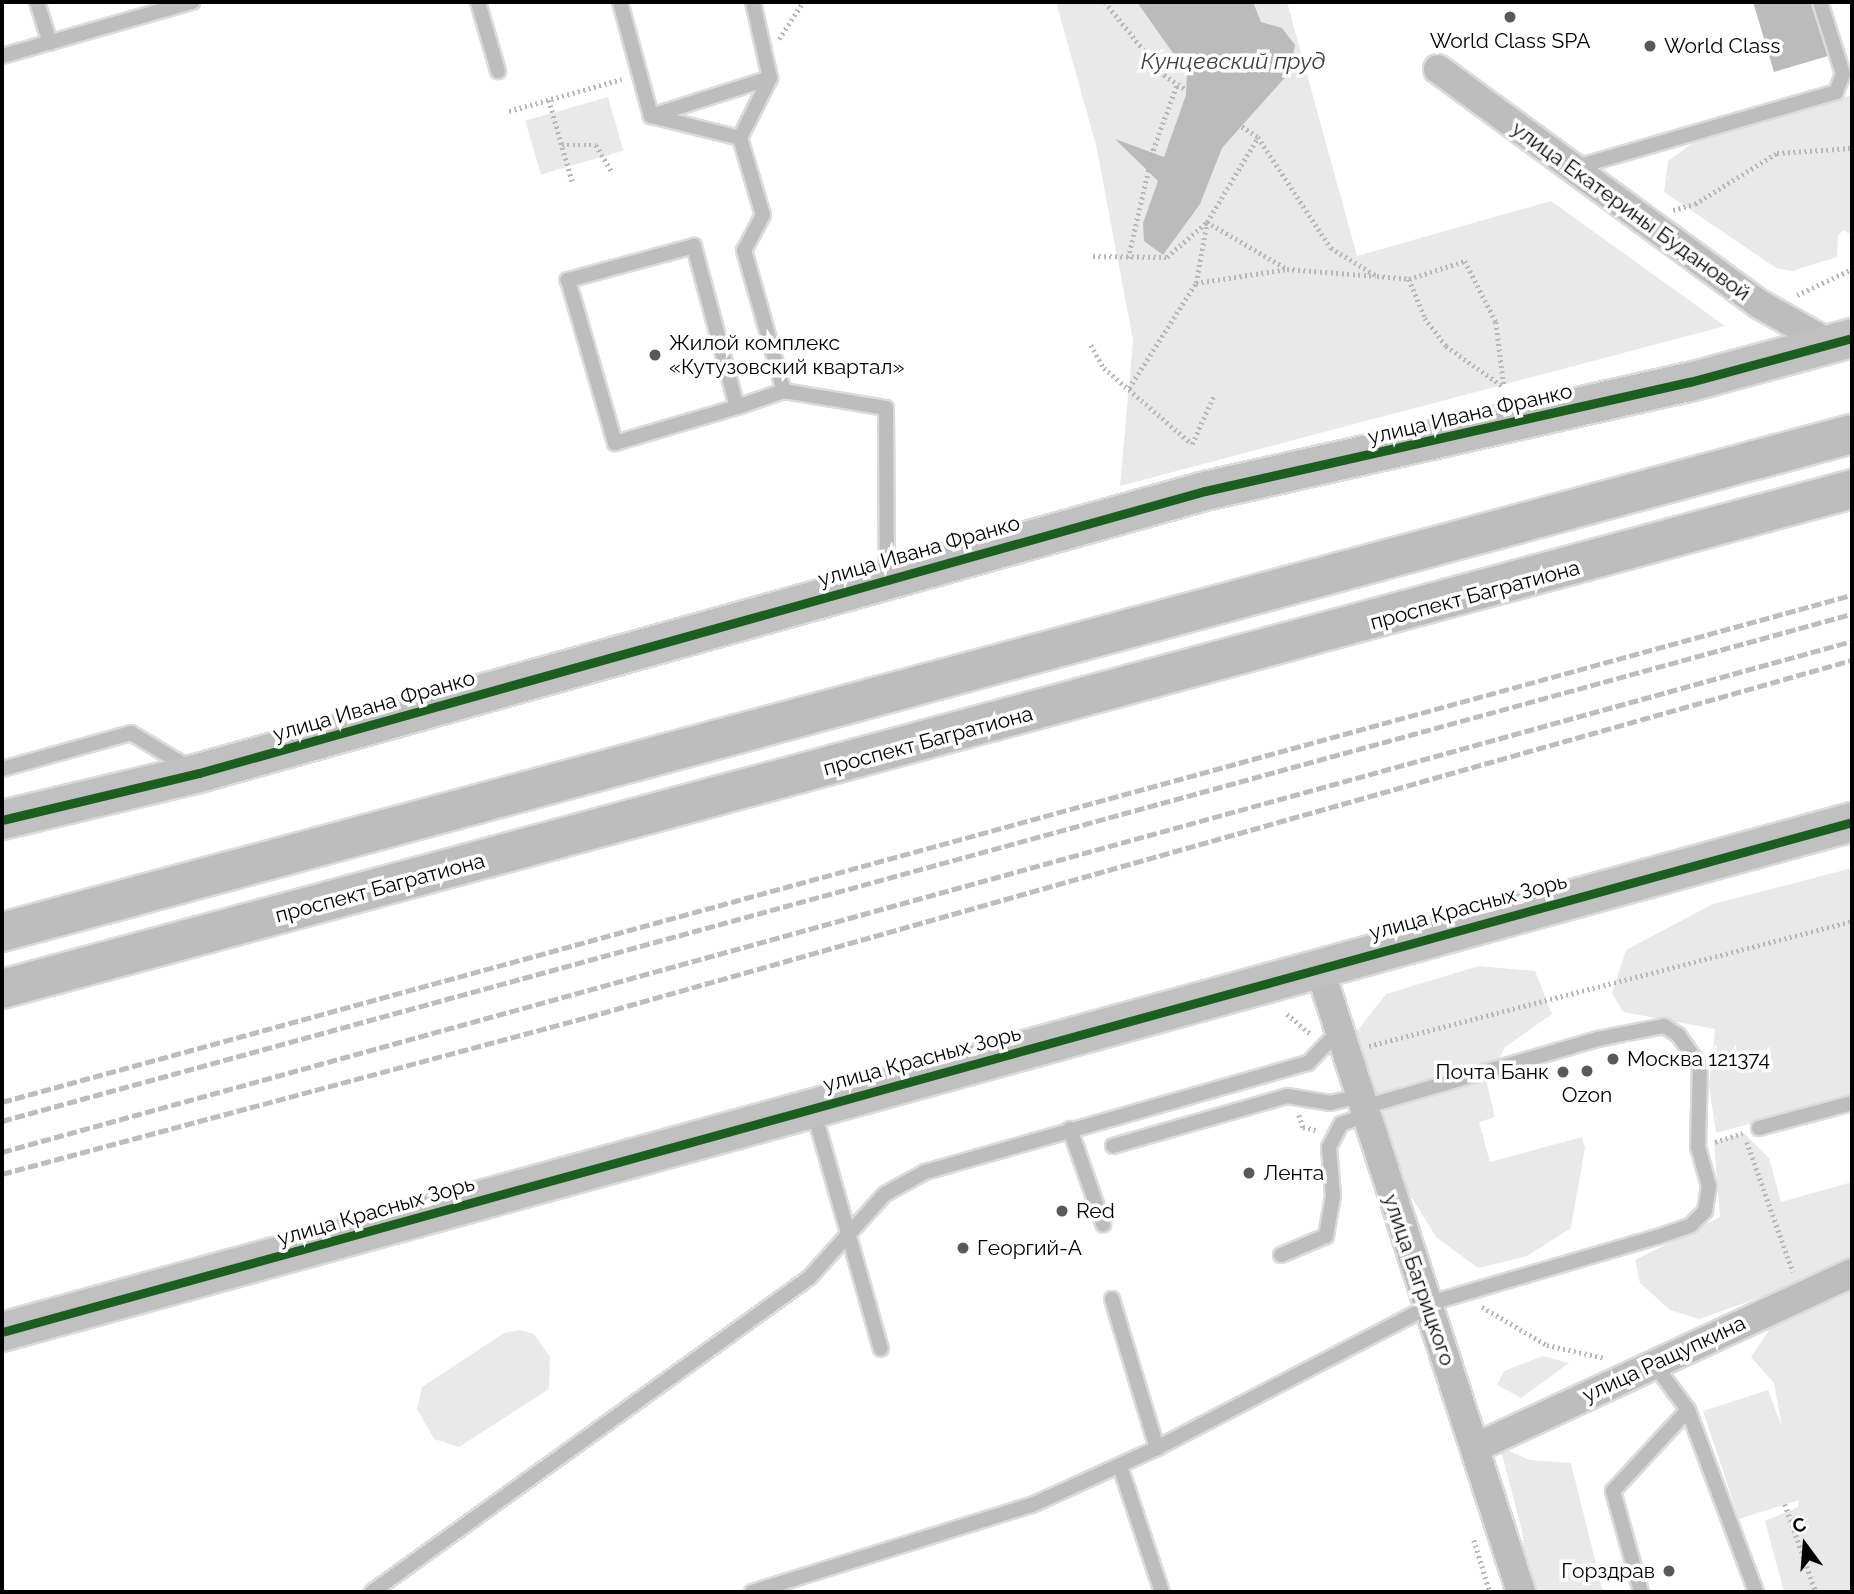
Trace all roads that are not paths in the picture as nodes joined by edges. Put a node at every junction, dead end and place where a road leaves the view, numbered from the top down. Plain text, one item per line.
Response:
1 (37, 2) edge
2 (192, 2) edge
3 (478, 2) edge
4 (620, 2) edge
5 (753, 2) edge
6 (1820, 2) edge
7 (50, 43) junction
8 (2, 56) edge
9 (1438, 69) dead end
10 (498, 71) dead end
11 (770, 78) junction
12 (651, 116) junction
13 (740, 138) junction
14 (1572, 169) junction
15 (1841, 341) edge
16 (784, 391) junction
17 (737, 407) junction
18 (1852, 434) edge
19 (1852, 489) edge
20 (887, 578) junction
21 (2, 769) edge
22 (199, 773) junction
23 (2, 820) edge
24 (1852, 822) edge
25 (2, 932) edge
26 (1319, 967) junction
27 (2, 989) edge
28 (1337, 1034) junction
29 (1852, 1103) edge
30 (1361, 1107) junction
31 (813, 1108) junction
32 (1759, 1128) road end
33 (1070, 1129) junction
34 (1113, 1146) dead end
35 (1103, 1224) dead end
36 (848, 1231) junction
37 (1281, 1255) dead end
38 (1852, 1273) edge
39 (1112, 1298) dead end
40 (1427, 1307) junction
41 (2, 1332) edge
42 (881, 1349) dead end
43 (1654, 1364) junction
44 (1688, 1410) junction
45 (1477, 1447) junction
46 (1157, 1448) junction
47 (1121, 1466) junction
48 (372, 1592) edge
49 (752, 1592) edge
50 (1162, 1592) edge
51 (1521, 1592) edge
52 (1641, 1592) edge
53 (1756, 1592) edge

1 - 7 lane
2 - 7 lane
3 - 10 lane
4 - 12 lane
5 - 11 lane
6 - 14 lane
7 - 8 lane
9 - 14 street, улица Екатерины Будановой
11 - 12 lane
11 - 13 lane
12 - 13 lane
13 - 16 lane
14 - 15 street, улица Екатерины Будановой
15 - 20 street, улица Ивана Франко
16 - 17 lane
16 - 20 lane
17 - 17 lane
18 - 25 main road
19 - 27 main road, проспект Багратиона
20 - 22 street, улица Ивана Франко
21 - 22 lane
22 - 23 street, улица Ивана Франко
24 - 26 street, улица Красных Зорь
26 - 28 street, улица Багрицкого
26 - 31 street, улица Красных Зорь
28 - 30 street, улица Багрицкого
28 - 33 lane
29 - 32 lane
30 - 34 lane
30 - 37 lane
30 - 40 street, улица Багрицкого
30 - 40 lane
31 - 36 lane
31 - 41 street, улица Красных Зорь
33 - 35 lane
33 - 36 lane
36 - 42 lane
36 - 48 lane
38 - 43 street, улица Ращупкина
39 - 46 lane
40 - 45 street, улица Багрицкого
40 - 46 lane
43 - 44 lane
43 - 45 street, улица Ращупкина
44 - 52 lane
44 - 53 lane
45 - 51 street, улица Багрицкого
46 - 47 lane
47 - 49 lane
47 - 50 lane

